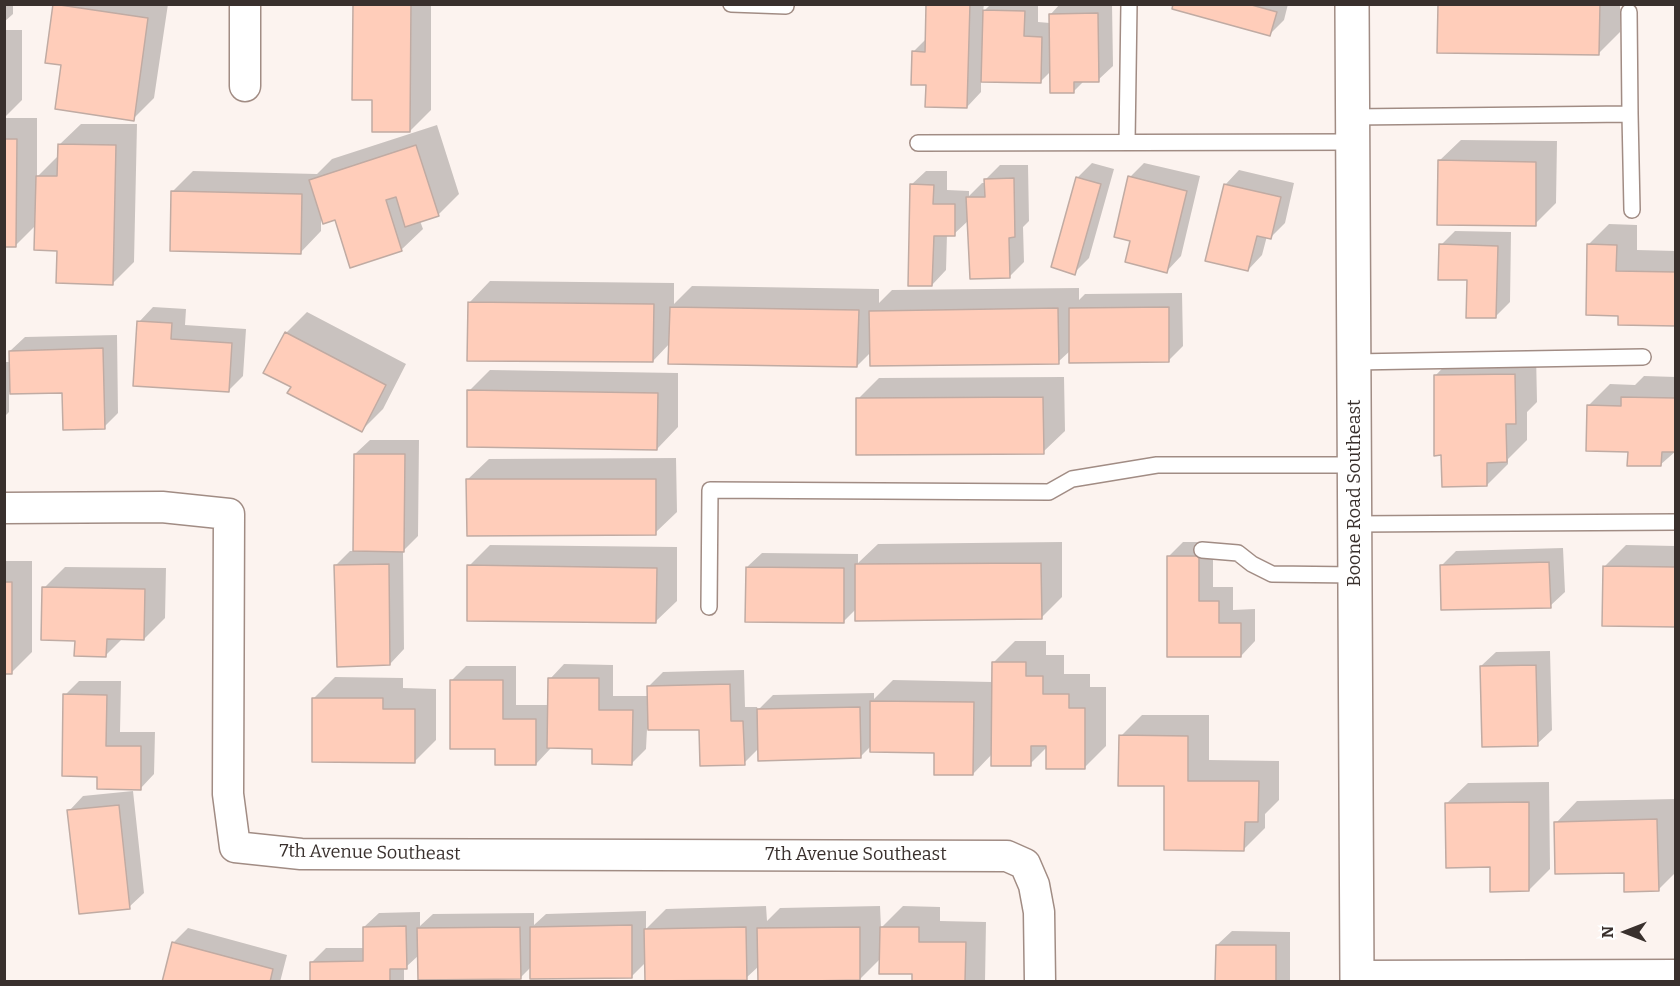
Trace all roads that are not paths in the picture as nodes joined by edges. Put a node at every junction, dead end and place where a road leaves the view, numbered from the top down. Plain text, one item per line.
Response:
1 (245, 4) edge
2 (731, 4) edge
3 (1128, 4) edge
4 (1352, 4) edge
5 (786, 6) edge
6 (1629, 12) dead end
7 (244, 86) dead end
8 (1630, 114) junction
9 (1353, 129) junction
10 (1127, 142) junction
11 (918, 143) dead end
12 (1632, 210) dead end
13 (1643, 357) dead end
14 (1354, 362) junction
15 (1355, 465) junction
16 (4, 508) edge
17 (1674, 522) edge
18 (1355, 524) junction
19 (1202, 550) dead end
20 (1355, 575) junction
21 (709, 607) dead end
22 (1676, 975) edge
23 (1357, 979) edge
24 (1604, 979) edge
25 (1040, 981) edge

1 - 7 street
2 - 5 lane
3 - 10 lane
4 - 9 street, Boone Road Southeast
6 - 8 lane
8 - 9 lane
8 - 12 lane
9 - 10 lane
9 - 14 street, Boone Road Southeast
10 - 11 lane
13 - 14 lane
14 - 15 street, Boone Road Southeast
15 - 18 street, Boone Road Southeast
15 - 21 lane
16 - 25 street, 7th Avenue Southeast
17 - 18 lane
18 - 20 street, Boone Road Southeast
19 - 20 lane
20 - 23 street, Boone Road Southeast
22 - 24 street
23 - 24 street

